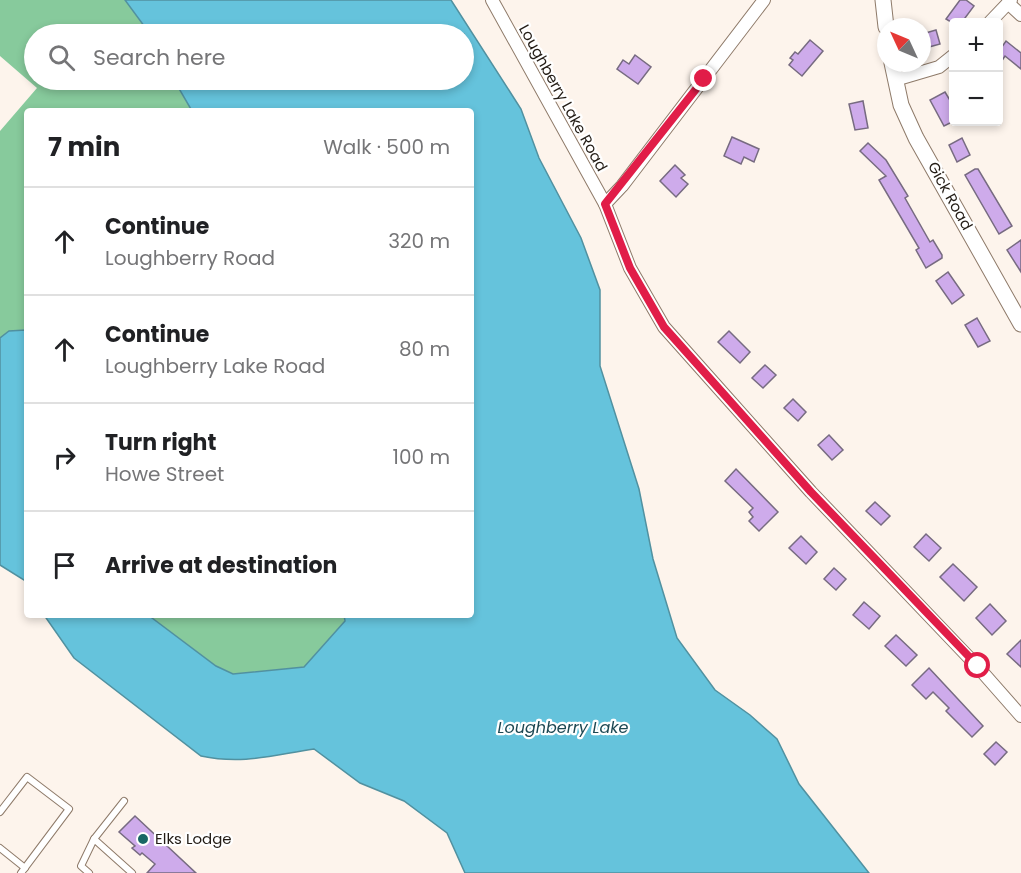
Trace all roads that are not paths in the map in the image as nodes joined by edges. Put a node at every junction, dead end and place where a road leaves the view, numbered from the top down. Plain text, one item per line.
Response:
1 (492, 0) edge
2 (764, 0) edge
3 (883, 0) edge
4 (1010, 2) edge
5 (1021, 15) edge
6 (885, 18) edge
7 (994, 18) edge
8 (949, 59) edge
9 (894, 72) edge
10 (895, 80) junction
11 (605, 204) junction
12 (1021, 324) edge
13 (1021, 716) edge
14 (124, 801) dead end
15 (0, 812) edge
16 (94, 839) junction
17 (0, 848) edge
18 (23, 870) edge
19 (89, 873) edge
20 (132, 873) edge

1 - 11 street, Loughberry Lake Road
2 - 11 street
3 - 6 street
4 - 5 street
4 - 7 street
8 - 10 street
9 - 10 street, Gick Road
10 - 12 street, Gick Road
11 - 13 street, Loughberry Lake Road
14 - 16 lane
15 - 18 lane
16 - 19 lane
16 - 20 lane
17 - 18 lane

